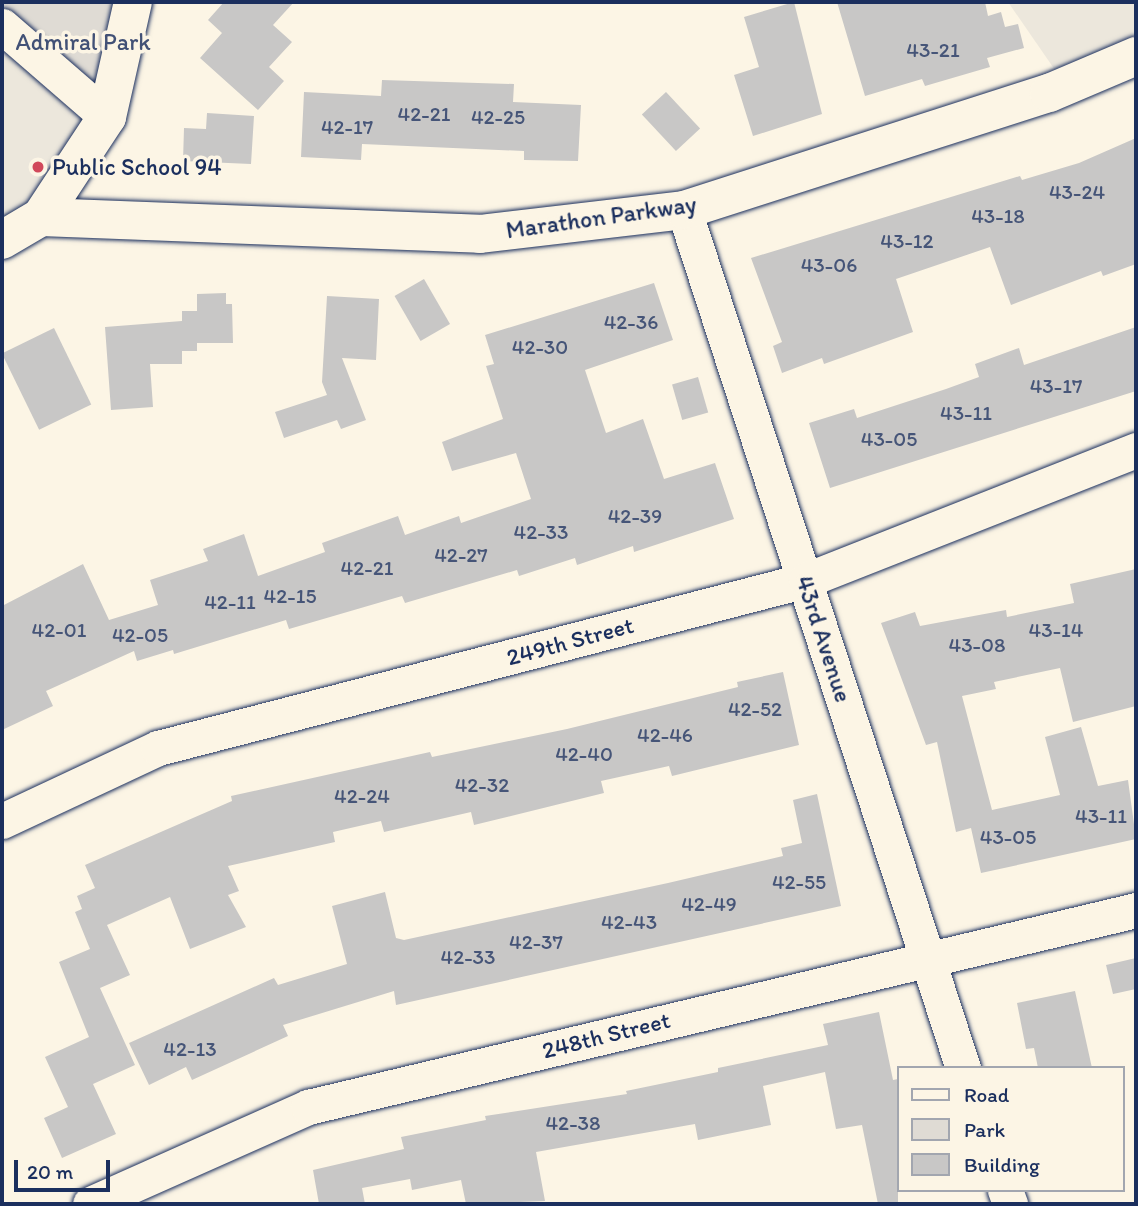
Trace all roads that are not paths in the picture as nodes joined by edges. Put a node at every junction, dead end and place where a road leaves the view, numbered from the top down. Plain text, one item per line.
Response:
1 (133, 2) edge
2 (2, 26) edge
3 (1136, 56) edge
4 (107, 117) junction
5 (684, 210) junction
6 (41, 217) junction
7 (2, 240) edge
8 (1136, 450) edge
9 (806, 580) junction
10 (2, 821) edge
11 (2, 849) edge
12 (1136, 910) edge
13 (925, 957) junction
14 (962, 1066) edge
15 (90, 1204) edge

1 - 4 street
2 - 4 street
3 - 5 street, Marathon Parkway
4 - 6 street
5 - 6 street, Marathon Parkway
5 - 9 street, 43rd Avenue
6 - 7 street
8 - 9 street, 249th Street
9 - 10 street, 249th Street
9 - 13 street, 43rd Avenue
10 - 11 street
12 - 13 street, 248th Street
13 - 14 street, 43rd Avenue
13 - 15 street, 248th Street

